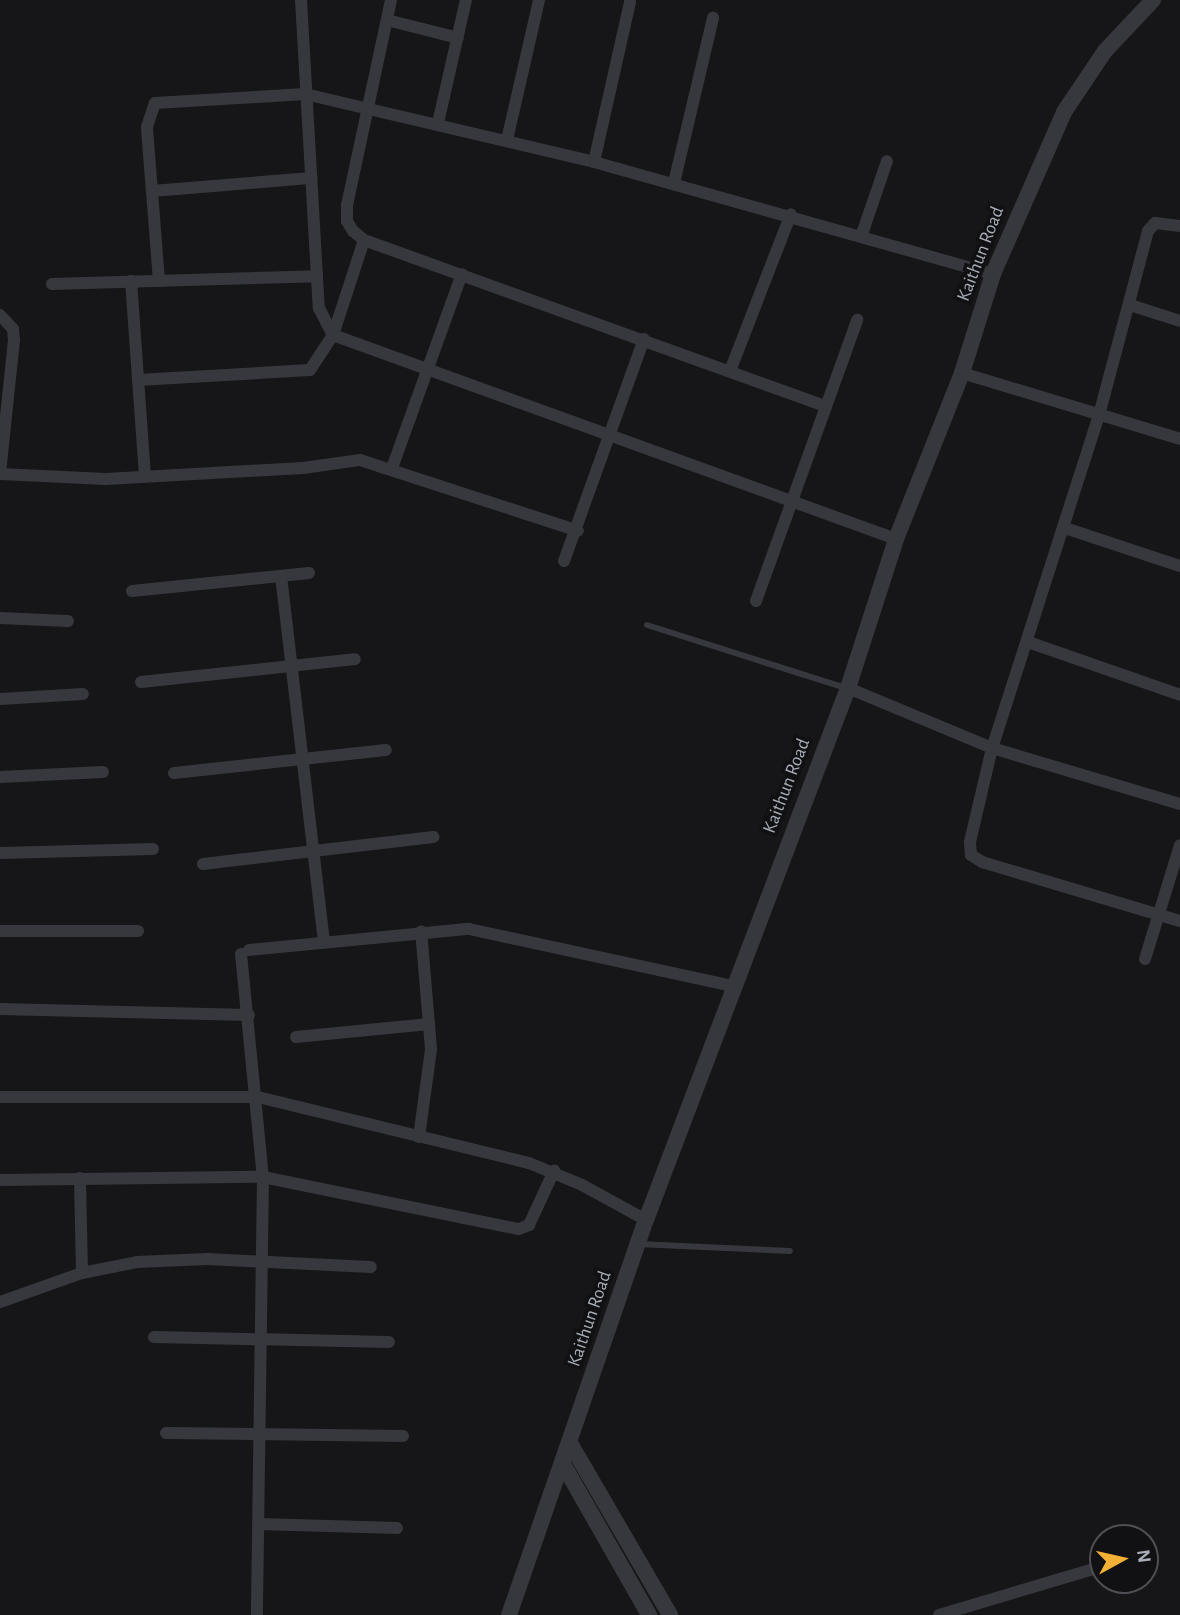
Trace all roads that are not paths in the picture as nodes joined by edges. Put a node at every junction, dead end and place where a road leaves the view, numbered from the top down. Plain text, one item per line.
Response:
1 (300, 0) edge
2 (391, 0) edge
3 (466, 0) edge
4 (539, 0) edge
5 (1153, 0) edge
6 (630, 2) dead end
7 (713, 18) dead end
8 (387, 20) junction
9 (458, 37) junction
10 (304, 94) junction
11 (369, 108) junction
12 (438, 123) junction
13 (507, 140) junction
14 (887, 161) dead end
15 (594, 162) junction
16 (311, 178) junction
17 (674, 183) junction
18 (152, 191) junction
19 (791, 214) junction
20 (1180, 226) edge
21 (862, 234) junction
22 (364, 240) junction
23 (462, 274) junction
24 (993, 274) junction
25 (317, 276) junction
26 (131, 281) junction
27 (159, 281) junction
28 (52, 284) dead end
29 (1130, 304) junction
30 (0, 315) edge
31 (857, 320) dead end
32 (1180, 321) edge
33 (333, 335) junction
34 (644, 339) junction
35 (730, 371) junction
36 (428, 372) junction
37 (962, 373) junction
38 (138, 380) junction
39 (4, 405) edge
40 (826, 406) junction
41 (1099, 415) junction
42 (611, 436) junction
43 (1180, 439) edge
44 (392, 468) junction
45 (0, 473) edge
46 (145, 477) junction
47 (792, 502) junction
48 (1065, 528) junction
49 (578, 531) junction
50 (896, 539) junction
51 (564, 561) dead end
52 (1180, 566) edge
53 (309, 573) dead end
54 (281, 576) junction
55 (132, 591) dead end
56 (756, 601) dead end
57 (0, 618) edge
58 (68, 621) dead end
59 (647, 625) dead end
60 (1028, 642) junction
61 (355, 659) dead end
62 (292, 666) junction
63 (141, 682) dead end
64 (848, 688) junction
65 (83, 694) dead end
66 (1180, 695) edge
67 (0, 699) edge
68 (992, 748) junction
69 (386, 750) dead end
70 (303, 761) junction
71 (103, 772) dead end
72 (174, 773) dead end
73 (0, 777) edge
74 (1180, 804) edge
75 (433, 837) dead end
76 (1180, 845) edge
77 (153, 849) dead end
78 (0, 853) edge
79 (313, 853) junction
80 (203, 864) dead end
81 (1156, 913) junction
82 (1180, 921) edge
83 (0, 931) edge
84 (138, 931) dead end
85 (421, 931) junction
86 (324, 942) junction
87 (1145, 959) dead end
88 (732, 986) junction
89 (0, 1009) edge
90 (248, 1015) junction
91 (429, 1024) junction
92 (296, 1037) dead end
93 (0, 1097) edge
94 (258, 1097) junction
95 (419, 1137) junction
96 (554, 1171) junction
97 (263, 1177) junction
98 (80, 1178) junction
99 (0, 1180) edge
100 (646, 1220) junction
101 (638, 1244) junction
102 (790, 1251) dead end
103 (264, 1261) junction
104 (371, 1267) dead end
105 (82, 1273) junction
106 (0, 1302) edge
107 (155, 1337) dead end
108 (264, 1339) junction
109 (389, 1342) dead end
110 (166, 1433) dead end
111 (261, 1434) junction
112 (403, 1436) dead end
113 (570, 1443) junction
114 (563, 1464) junction
115 (259, 1524) junction
116 (397, 1528) dead end
117 (1089, 1570) edge
118 (257, 1615) edge
119 (509, 1615) edge
120 (649, 1615) edge
121 (670, 1615) edge
122 (939, 1615) edge

1 - 10 street
2 - 8 street
3 - 9 street
4 - 13 street
5 - 24 street, Kaithun Road
6 - 15 street
7 - 17 street
8 - 9 street
8 - 11 street
9 - 12 street
10 - 11 street
10 - 16 street
10 - 18 street
11 - 12 street
11 - 22 street
12 - 13 street
13 - 15 street
14 - 21 street
15 - 17 street
16 - 18 street
16 - 25 street
17 - 19 street
18 - 27 street
19 - 21 street
19 - 35 street
20 - 29 street
21 - 24 street
22 - 23 street
22 - 33 street
23 - 34 street
23 - 36 street
24 - 37 street, Kaithun Road
25 - 27 street
25 - 33 street
26 - 27 street
26 - 28 street
26 - 38 street
29 - 32 street
29 - 41 street
30 - 39 street
31 - 40 street
33 - 36 street
33 - 38 street
34 - 35 street
34 - 42 street
35 - 40 street
36 - 42 street
36 - 44 street
37 - 41 street
37 - 50 street, Kaithun Road
38 - 46 street
39 - 45 street
40 - 47 street
41 - 43 street
41 - 48 street
42 - 47 street
42 - 49 street
44 - 46 street
44 - 49 street
45 - 46 street
47 - 50 street
47 - 56 street
48 - 52 street
48 - 60 street
49 - 51 street
50 - 64 street, Kaithun Road
53 - 54 street
54 - 55 street
54 - 62 street
57 - 58 street
59 - 64 lane
60 - 66 street
60 - 68 street
61 - 62 street
62 - 63 street
62 - 70 street
64 - 68 street
64 - 88 street, Kaithun Road
65 - 67 street
68 - 74 street
68 - 81 street
69 - 70 street
70 - 72 street
70 - 79 street
71 - 73 street
75 - 79 street
76 - 81 street
77 - 78 street
79 - 80 street
79 - 86 street
81 - 82 street
81 - 87 street
83 - 84 street
85 - 86 street
85 - 88 street
85 - 91 street
86 - 90 street
88 - 100 street, Kaithun Road
89 - 90 street
90 - 94 street
91 - 92 street
91 - 95 street
93 - 94 street
94 - 95 street
94 - 97 street
95 - 96 street
96 - 97 street
96 - 100 street
97 - 98 street
97 - 103 street
98 - 99 street
98 - 105 street
100 - 101 street, Kaithun Road
101 - 102 lane
101 - 113 street, Kaithun Road
103 - 104 street
103 - 105 street
103 - 108 street
105 - 106 street
107 - 108 street
108 - 109 street
108 - 111 street
110 - 111 street
111 - 112 street
111 - 115 street
113 - 114 street, Kaithun Road
113 - 121 street
114 - 119 street, Kaithun Road
114 - 120 street
115 - 116 street
115 - 118 street
117 - 122 street

